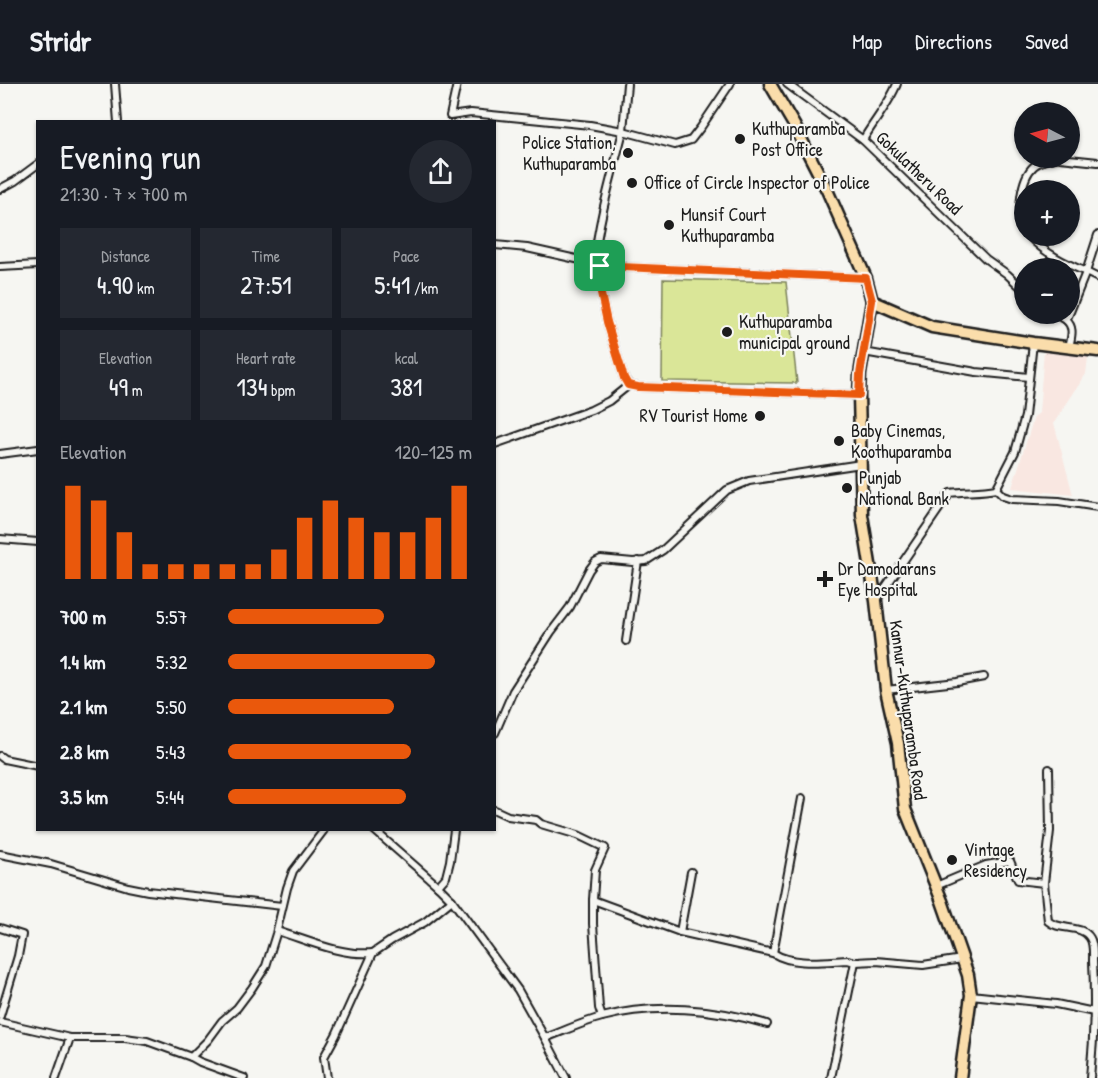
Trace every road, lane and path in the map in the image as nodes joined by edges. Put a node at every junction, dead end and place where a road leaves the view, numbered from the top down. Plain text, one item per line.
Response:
1 (115, 84) edge
2 (457, 84) edge
3 (627, 84) edge
4 (730, 84) edge
5 (770, 84) edge
6 (787, 84) edge
7 (897, 84) edge
8 (449, 119) edge
9 (118, 120) edge
10 (623, 131) junction
11 (863, 140) junction
12 (1080, 160) edge
13 (1098, 162) edge
14 (36, 165) edge
15 (0, 189) edge
16 (1098, 235) edge
17 (496, 245) edge
18 (1038, 246) edge
19 (36, 265) edge
20 (597, 265) junction
21 (0, 267) edge
22 (1086, 272) junction
23 (866, 278) junction
24 (1098, 278) edge
25 (1014, 281) edge
26 (1080, 286) edge
27 (872, 301) junction
28 (1071, 324) edge
29 (1033, 343) junction
30 (1069, 348) junction
31 (1098, 351) edge
32 (864, 352) junction
33 (1029, 377) junction
34 (628, 385) junction
35 (859, 395) junction
36 (496, 444) edge
37 (36, 449) edge
38 (0, 454) edge
39 (861, 464) junction
40 (996, 489) junction
41 (1098, 507) edge
42 (0, 539) edge
43 (36, 542) edge
44 (638, 561) junction
45 (876, 601) junction
46 (626, 641) dead end
47 (984, 677) dead end
48 (886, 690) junction
49 (496, 731) edge
50 (0, 756) edge
51 (36, 766) edge
52 (1049, 770) dead end
53 (802, 798) dead end
54 (496, 810) edge
55 (323, 831) edge
56 (375, 831) edge
57 (454, 831) edge
58 (0, 854) edge
59 (691, 872) dead end
60 (1044, 883) junction
61 (438, 886) junction
62 (935, 886) junction
63 (452, 900) junction
64 (593, 900) junction
65 (282, 906) junction
66 (0, 928) edge
67 (277, 931) junction
68 (680, 932) junction
69 (373, 953) junction
70 (773, 953) junction
71 (962, 959) junction
72 (855, 962) junction
73 (1096, 968) edge
74 (971, 995) junction
75 (1094, 1012) junction
76 (0, 1016) edge
77 (602, 1017) junction
78 (0, 1022) edge
79 (767, 1024) dead end
80 (70, 1038) junction
81 (545, 1038) junction
82 (191, 1057) junction
83 (56, 1078) edge
84 (244, 1078) edge
85 (327, 1078) edge
86 (565, 1078) edge
87 (831, 1078) edge
88 (960, 1078) edge
89 (1090, 1078) edge

1 - 9 street
2 - 8 street
3 - 10 street
4 - 10 street
5 - 23 main road
6 - 11 street, Gokulatheru Road
7 - 11 street
8 - 10 street
10 - 20 street
11 - 25 street, Gokulatheru Road
12 - 13 street
14 - 15 street
16 - 22 street
17 - 20 street
18 - 22 street
19 - 21 street
20 - 23 street
20 - 34 street
22 - 24 street
22 - 26 street
23 - 27 main road
27 - 29 main road
27 - 32 main road, Kannur-Kuthuparamba Road
28 - 30 street
29 - 30 main road
29 - 33 street
30 - 31 main road
32 - 33 street
32 - 35 main road, Kannur-Kuthuparamba Road
33 - 40 street
34 - 35 street
34 - 36 street
35 - 39 main road, Kannur-Kuthuparamba Road
37 - 38 street
39 - 44 street
39 - 45 main road, Kannur-Kuthuparamba Road
40 - 41 street
40 - 45 street
42 - 43 street
44 - 46 street
44 - 49 street
45 - 48 main road, Kannur-Kuthuparamba Road
47 - 48 street
48 - 62 main road, Kannur-Kuthuparamba Road
50 - 51 street
52 - 60 street
53 - 70 street
54 - 64 street
55 - 65 street
56 - 61 street
57 - 61 street
58 - 65 street
59 - 68 street
60 - 62 street
60 - 73 street
61 - 63 street
62 - 71 main road, Kannur-Kuthuparamba Road
63 - 69 street
63 - 81 street
64 - 68 street
64 - 77 street
65 - 67 street
66 - 76 street
67 - 69 street
67 - 82 street
68 - 70 street
69 - 85 street
70 - 72 street
71 - 72 street
71 - 74 main road, Kannur-Kuthuparamba Road
72 - 87 street
73 - 75 street
74 - 75 street
74 - 88 main road, Kannur-Kuthuparamba Road
75 - 89 street
77 - 79 street
77 - 81 street
78 - 80 street
80 - 82 street
80 - 83 street
81 - 86 street
82 - 84 street

